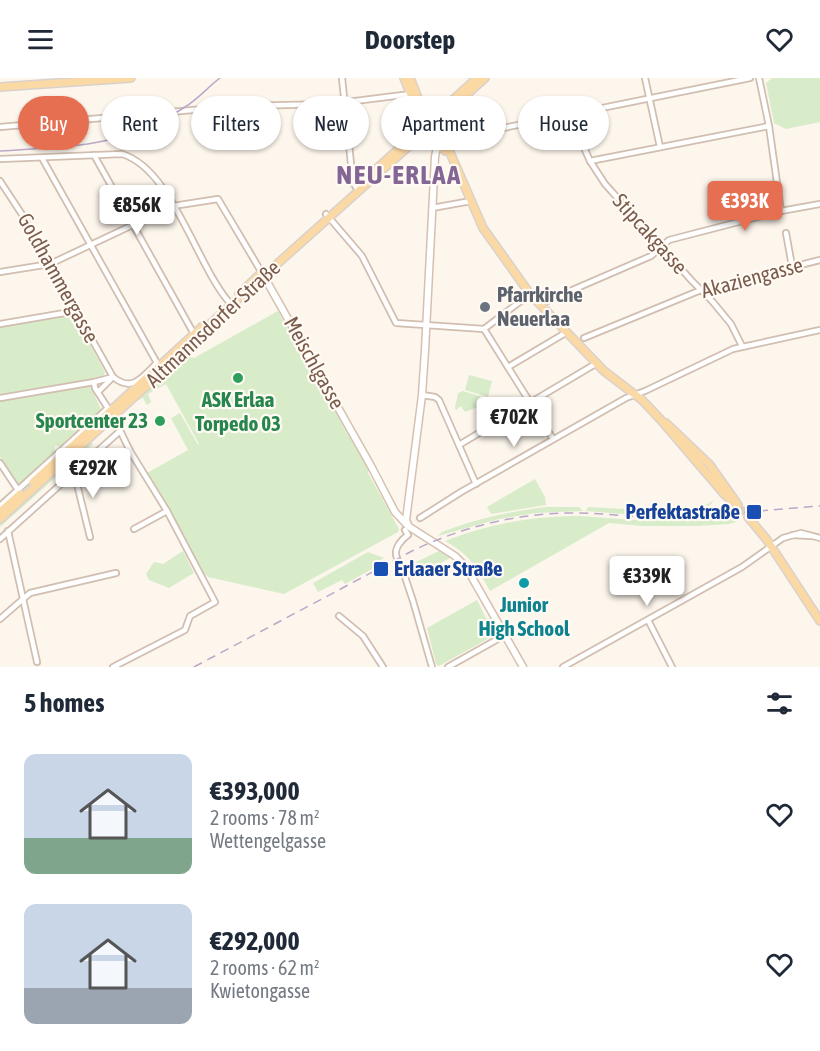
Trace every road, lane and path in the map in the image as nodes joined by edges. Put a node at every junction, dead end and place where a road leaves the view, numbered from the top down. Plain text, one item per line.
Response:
1 (131, 78) edge
2 (342, 78) edge
3 (404, 78) edge
4 (410, 78) edge
5 (477, 78) edge
6 (484, 78) edge
7 (645, 78) edge
8 (750, 78) edge
9 (759, 78) edge
10 (0, 87) edge
11 (411, 94) joint
12 (344, 96) edge
13 (417, 96) edge
14 (459, 96) edge
15 (463, 96) edge
16 (650, 98) junction
17 (369, 99) edge
18 (293, 105) edge
19 (609, 106) edge
20 (769, 126) junction
21 (0, 127) edge
22 (660, 147) junction
23 (349, 150) edge
24 (401, 150) edge
25 (438, 150) edge
26 (446, 150) edge
27 (585, 150) edge
28 (94, 155) junction
29 (42, 158) junction
30 (0, 159) edge
31 (590, 161) junction
32 (0, 181) edge
33 (358, 189) junction
34 (471, 201) junction
35 (820, 204) edge
36 (173, 206) junction
37 (432, 208) junction
38 (781, 211) junction
39 (328, 216) junction
40 (133, 225) junction
41 (786, 233) dead end
42 (91, 245) junction
43 (661, 246) junction
44 (820, 260) edge
45 (50, 264) junction
46 (792, 266) junction
47 (0, 272) edge
48 (263, 274) junction
49 (701, 290) junction
50 (530, 294) junction
51 (229, 302) junction
52 (540, 304) junction
53 (76, 311) junction
54 (0, 324) edge
55 (427, 326) junction
56 (484, 329) junction
57 (820, 330) edge
58 (567, 332) junction
59 (194, 334) junction
60 (584, 338) dead end
61 (742, 346) junction
62 (597, 363) junction
63 (508, 367) junction
64 (113, 377) junction
65 (94, 382) junction
66 (99, 391) junction
67 (422, 395) junction
68 (635, 395) junction
69 (0, 398) edge
70 (530, 402) junction
71 (110, 412) junction
72 (120, 431) junction
73 (553, 439) junction
74 (459, 445) junction
75 (130, 451) junction
76 (90, 457) junction
77 (0, 463) edge
78 (74, 472) junction
79 (476, 484) junction
80 (19, 492) junction
81 (0, 506) edge
82 (739, 507) tunnel mouth
83 (167, 511) junction
84 (0, 512) edge
85 (748, 517) tunnel mouth
86 (420, 518) dead end
87 (0, 519) edge
88 (134, 529) dead end
89 (409, 530) junction
90 (8, 531) junction
91 (90, 537) dead end
92 (0, 538) edge
93 (820, 538) edge
94 (770, 546) junction
95 (116, 573) dead end
96 (23, 600) junction
97 (339, 615) dead end
98 (0, 619) edge
99 (648, 620) junction
100 (820, 621) edge
101 (504, 633) junction
102 (37, 662) dead end
103 (456, 665) edge
104 (112, 667) edge
105 (383, 667) edge
106 (432, 667) edge
107 (448, 667) edge
108 (523, 667) edge
109 (563, 667) edge
110 (672, 667) edge

1 - 10 main road
2 - 12 street
3 - 11 main road
4 - 13 main road
5 - 14 main road, Altmannsdorfer Straße
6 - 15 main road, Altmannsdorfer Straße
7 - 16 street
8 - 16 street
9 - 20 street
11 - 17 street
16 - 19 street
16 - 22 street
18 - 21 street
20 - 22 street
20 - 38 street
22 - 31 street
23 - 33 street
24 - 33 main road, Altmannsdorfer Straße
25 - 37 street
26 - 34 main road
27 - 31 street, Stipcakgasse
28 - 29 street
28 - 36 street
28 - 40 street
29 - 30 street
29 - 42 street
31 - 43 street, Stipcakgasse
32 - 45 street, Goldhammergasse
33 - 39 main road, Altmannsdorfer Straße
34 - 37 street
34 - 50 main road
35 - 38 street
36 - 40 street
36 - 48 street, Meischlgasse
36 - 51 street
37 - 55 street
38 - 43 street
39 - 48 main road, Altmannsdorfer Straße
39 - 55 street
40 - 42 street
40 - 59 street
41 - 46 street
42 - 45 street
42 - 64 street, Altmannsdorfer Straße
43 - 49 street, Stipcakgasse
43 - 52 street
44 - 46 street, Akaziengasse
45 - 47 street
45 - 53 street, Goldhammergasse
46 - 49 street, Akaziengasse
48 - 51 main road, Altmannsdorfer Straße
48 - 71 main road, Altmannsdorfer Straße
48 - 89 street, Meischlgasse
49 - 60 street, Akaziengasse
49 - 61 street, Stipcakgasse
50 - 52 main road
50 - 56 street
51 - 59 main road, Altmannsdorfer Straße
52 - 58 main road
53 - 54 street
53 - 64 street, Goldhammergasse
55 - 56 street
55 - 67 street
56 - 63 street
57 - 61 street
58 - 62 main road
58 - 63 street
59 - 71 main road, Altmannsdorfer Straße
61 - 68 street
62 - 68 main road
62 - 70 street
63 - 70 street
64 - 65 street
64 - 66 street
65 - 66 street
65 - 69 street
66 - 71 street
67 - 74 street
67 - 89 street
68 - 73 street
68 - 82 main road
70 - 73 street
70 - 74 street
71 - 72 street
71 - 80 main road, Altmannsdorfer Straße
71 - 87 main road, Altmannsdorfer Straße
72 - 75 street
72 - 76 street
73 - 79 street
74 - 79 street
75 - 76 street
75 - 83 street
76 - 78 street
77 - 80 street
78 - 90 street
78 - 91 street
79 - 86 street
80 - 81 street, Altmannsdorfer Straße
80 - 84 main road, Altmannsdorfer Straße
83 - 88 street
83 - 104 street
85 - 94 main road
89 - 101 street
89 - 106 street
90 - 92 street
90 - 96 street
93 - 94 street
94 - 99 street
94 - 100 main road
95 - 96 street
96 - 98 street
96 - 102 street
97 - 105 street
99 - 109 street
99 - 110 street
101 - 103 street
101 - 108 street
103 - 107 street

